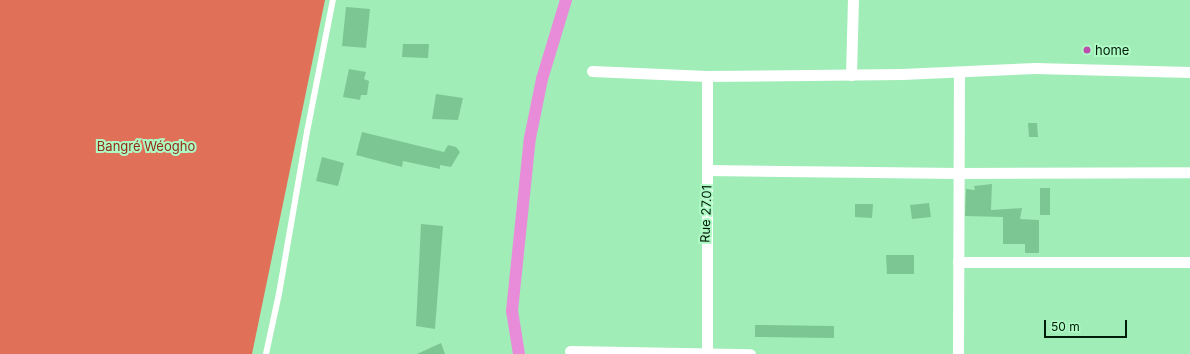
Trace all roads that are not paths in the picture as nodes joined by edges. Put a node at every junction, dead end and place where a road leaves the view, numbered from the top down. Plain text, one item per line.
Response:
1 (333, 0) edge
2 (853, 0) edge
3 (592, 71) dead end
4 (959, 72) junction
5 (1190, 72) edge
6 (851, 75) junction
7 (707, 76) junction
8 (708, 170) junction
9 (1190, 172) edge
10 (959, 173) junction
11 (958, 262) junction
12 (1190, 262) edge
13 (570, 351) dead end
14 (707, 353) edge
15 (266, 354) edge
16 (750, 354) edge
17 (958, 354) edge

1 - 15 lane
2 - 6 street
3 - 7 street
4 - 5 street
4 - 6 street
4 - 10 street
6 - 7 street
7 - 8 street, Rue 27.01
8 - 10 street
8 - 14 street, Rue 27.01
9 - 10 street
10 - 11 street
11 - 12 street
11 - 17 street
13 - 14 street
14 - 16 street

